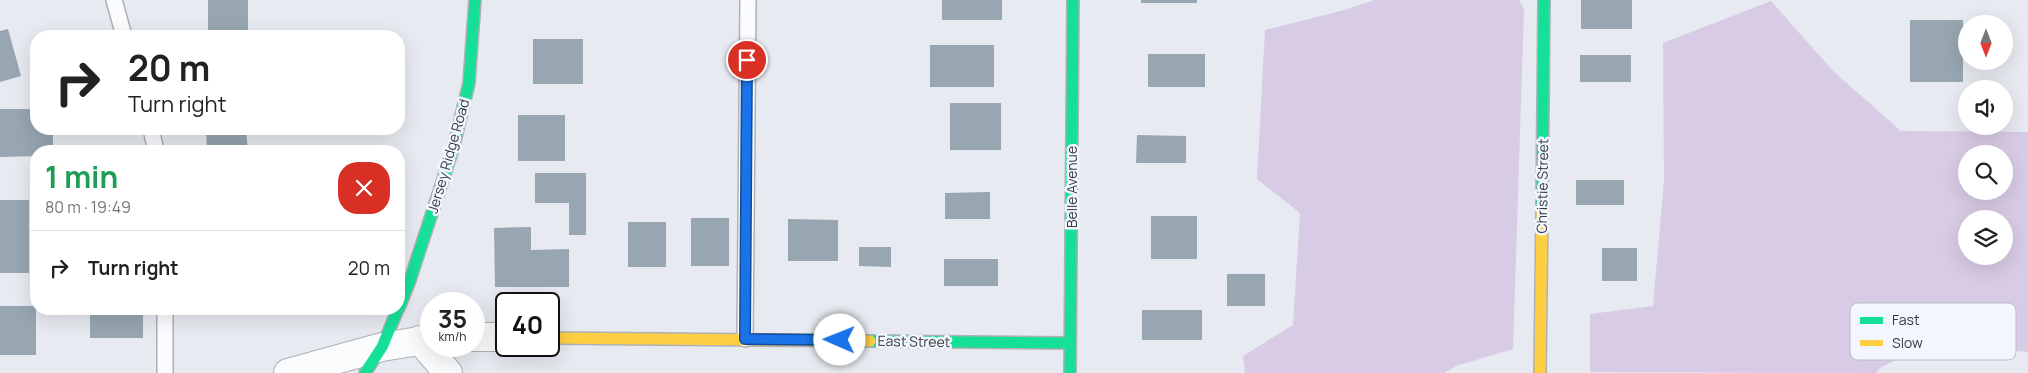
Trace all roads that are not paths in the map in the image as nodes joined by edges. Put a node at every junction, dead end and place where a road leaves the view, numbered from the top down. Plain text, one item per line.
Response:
1 (114, 0) edge
2 (475, 0) edge
3 (748, 0) edge
4 (1073, 0) edge
5 (1544, 0) edge
6 (122, 30) edge
7 (405, 293) edge
8 (165, 315) edge
9 (396, 315) edge
10 (560, 338) edge
11 (745, 339) junction
12 (420, 341) edge
13 (1070, 343) junction
14 (382, 347) junction
15 (437, 357) edge
16 (165, 373) edge
17 (288, 373) edge
18 (366, 373) edge
19 (448, 373) edge
20 (1070, 373) edge
21 (1540, 373) edge

1 - 6 lane
2 - 7 street, Jersey Ridge Road
3 - 11 lane
4 - 13 street, Belle Avenue
5 - 21 street, Christie Street
8 - 16 lane
9 - 14 street, Jersey Ridge Road
10 - 11 street, East Street
11 - 13 street, East Street
12 - 14 street
13 - 20 street, Belle Avenue
14 - 17 street
14 - 18 street, Jersey Ridge Road
15 - 19 street

